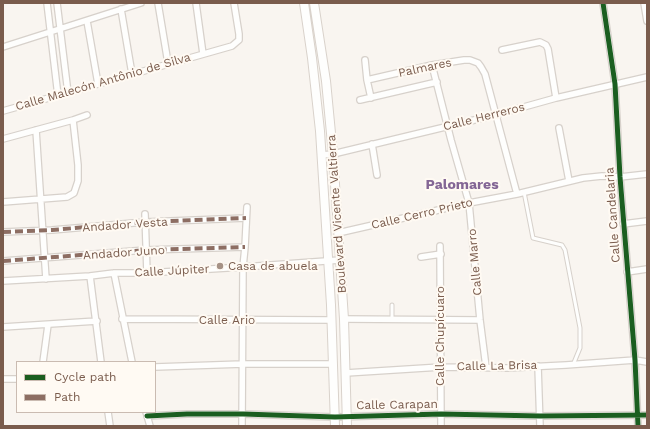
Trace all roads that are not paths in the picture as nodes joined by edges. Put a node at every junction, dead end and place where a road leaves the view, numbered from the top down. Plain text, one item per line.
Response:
1 (47, 3) edge
2 (57, 3) edge
3 (141, 3) edge
4 (158, 3) edge
5 (196, 3) edge
6 (234, 3) edge
7 (304, 3) edge
8 (314, 3) edge
9 (603, 3) edge
10 (644, 3) edge
11 (121, 9) junction
12 (87, 20) junction
13 (647, 21) edge
14 (60, 29) junction
15 (50, 32) junction
16 (3, 47) edge
17 (502, 50) dead end
18 (203, 54) junction
19 (365, 60) dead end
20 (168, 63) junction
21 (432, 65) junction
22 (132, 74) junction
23 (647, 77) edge
24 (367, 80) junction
25 (437, 82) junction
26 (98, 84) junction
27 (615, 84) junction
28 (68, 93) junction
29 (58, 96) junction
30 (371, 98) junction
31 (554, 99) junction
32 (360, 100) dead end
33 (3, 111) edge
34 (87, 115) dead end
35 (495, 115) junction
36 (73, 120) junction
37 (448, 126) junction
38 (559, 128) dead end
39 (36, 130) junction
40 (3, 139) edge
41 (372, 144) junction
42 (333, 154) junction
43 (321, 155) junction
44 (647, 174) edge
45 (377, 175) dead end
46 (620, 177) junction
47 (569, 181) junction
48 (524, 192) junction
49 (516, 194) junction
50 (40, 200) junction
51 (3, 202) edge
52 (469, 203) junction
53 (247, 207) dead end
54 (145, 214) dead end
55 (246, 218) junction
56 (647, 221) edge
57 (145, 222) junction
58 (623, 224) junction
59 (42, 230) junction
60 (3, 232) edge
61 (338, 233) junction
62 (440, 246) dead end
63 (245, 247) junction
64 (146, 250) junction
65 (441, 254) junction
66 (421, 257) dead end
67 (45, 258) junction
68 (328, 260) junction
69 (340, 260) junction
70 (3, 261) edge
71 (243, 267) junction
72 (647, 269) edge
73 (627, 272) junction
74 (114, 273) junction
75 (147, 273) junction
76 (90, 276) junction
77 (46, 279) junction
78 (3, 281) edge
79 (392, 304) dead end
80 (122, 319) junction
81 (344, 319) junction
82 (243, 320) junction
83 (331, 320) junction
84 (392, 320) junction
85 (440, 320) junction
86 (480, 320) junction
87 (97, 321) junction
88 (48, 325) junction
89 (3, 327) edge
90 (635, 360) junction
91 (43, 361) edge
92 (101, 361) edge
93 (132, 361) edge
94 (647, 362) edge
95 (243, 364) junction
96 (333, 364) junction
97 (573, 365) junction
98 (538, 366) junction
99 (156, 367) edge
100 (441, 367) junction
101 (486, 367) junction
102 (346, 373) junction
103 (3, 379) edge
104 (16, 379) edge
105 (108, 413) edge
106 (147, 414) edge
107 (243, 414) junction
108 (441, 414) junction
109 (638, 415) junction
110 (647, 415) edge
111 (347, 416) junction
112 (540, 416) junction
113 (335, 417) junction
114 (110, 426) edge
115 (150, 426) edge
116 (242, 426) edge
117 (335, 426) edge
118 (347, 426) edge
119 (440, 426) edge
120 (540, 426) edge
121 (638, 426) edge

1 - 15 street
2 - 14 street
3 - 11 street
4 - 20 street
5 - 18 street
6 - 18 street, Calle Malecón Antônio de Silva
7 - 43 main road, Boulevard Vicente Valtierra
8 - 42 main road, Boulevard Vicente Valtierra
9 - 27 street, Calle Candelaria
10 - 13 street
11 - 12 street
11 - 22 street
12 - 14 street
12 - 26 street
14 - 15 street
14 - 28 street
15 - 16 street
15 - 29 street
17 - 31 street
18 - 20 street, Calle Malecón Antônio de Silva
19 - 24 street
20 - 22 street, Calle Malecón Antônio de Silva
21 - 24 street, Palmares
21 - 25 street, Calle Marro
21 - 35 street, Palmares
22 - 26 street, Calle Malecón Antônio de Silva
23 - 27 street, Calle Herreros
24 - 30 street
25 - 30 street
25 - 37 street, Calle Marro
26 - 28 street, Calle Malecón Antônio de Silva
27 - 31 street, Calle Herreros
27 - 46 street, Calle Candelaria
28 - 29 street, Calle Malecón Antônio de Silva
29 - 33 street, Calle Malecón Antônio de Silva
30 - 32 street
31 - 35 street, Calle Herreros
34 - 36 street
35 - 37 street, Calle Herreros
35 - 49 street
36 - 39 street
36 - 50 street
37 - 41 street, Calle Herreros
37 - 52 street, Calle Marro
38 - 47 street
39 - 40 street
39 - 50 street
41 - 42 street, Calle Herreros
41 - 45 street
42 - 43 street, Calle Herreros
42 - 61 main road, Boulevard Vicente Valtierra
43 - 68 main road, Boulevard Vicente Valtierra
44 - 46 street, Calle Cerro Prieto
46 - 47 street, Calle Cerro Prieto
46 - 58 street, Calle Candelaria
47 - 48 street, Calle Cerro Prieto
48 - 49 street, Calle Cerro Prieto
48 - 97 lane
49 - 52 street, Calle Cerro Prieto
50 - 51 street
50 - 59 street
52 - 61 street, Calle Cerro Prieto
52 - 86 street, Calle Marro
53 - 55 street
54 - 57 street
55 - 57 street, Andador Vesta
55 - 63 street
56 - 58 street
57 - 59 street, Andador Vesta
57 - 64 street
58 - 73 street, Calle Candelaria
59 - 60 street, Andador Vesta
59 - 67 street
61 - 69 main road, Boulevard Vicente Valtierra
62 - 65 street, Calle Chupícuaro
63 - 64 street, Andador Juno
63 - 71 street
64 - 67 street, Andador Juno
64 - 75 street
65 - 66 street
65 - 85 street, Calle Chupícuaro
67 - 70 street, Andador Juno
67 - 77 street
68 - 69 street, Calle Júpiter
68 - 71 street, Calle Júpiter
68 - 83 main road, Boulevard Vicente Valtierra
69 - 81 main road, Boulevard Vicente Valtierra
71 - 75 street, Calle Júpiter
71 - 82 street
72 - 73 street
73 - 90 street, Calle Candelaria
74 - 75 street, Calle Júpiter
74 - 76 street, Calle Júpiter
74 - 80 street
76 - 77 street, Calle Júpiter
76 - 87 street
77 - 78 street, Calle Júpiter
79 - 84 lane
80 - 82 street, Calle Ario
80 - 93 street
81 - 84 street
81 - 102 main road, Boulevard Vicente Valtierra
82 - 83 street, Calle Ario
82 - 95 street
83 - 96 main road, Boulevard Vicente Valtierra
84 - 85 street
85 - 86 street
85 - 100 street, Calle Chupícuaro
86 - 101 street, Calle Marro
87 - 88 street
87 - 92 street
88 - 89 street
88 - 91 street
90 - 94 street, Calle La Brisa
90 - 97 street, Calle La Brisa
90 - 109 street, Calle Candelaria
95 - 96 street
95 - 99 street
95 - 107 street
96 - 113 main road, Boulevard Vicente Valtierra
97 - 98 street, Calle La Brisa
98 - 101 street, Calle La Brisa
98 - 112 street
100 - 101 street, Calle La Brisa
100 - 102 street, Calle La Brisa
100 - 108 street, Calle Chupícuaro
102 - 111 main road, Boulevard Vicente Valtierra
103 - 104 street
105 - 114 street
106 - 107 street, Calle Carapan
106 - 115 street
107 - 113 street, Calle Carapan
107 - 116 street
108 - 111 street, Calle Carapan
108 - 112 street, Calle Carapan
108 - 119 street, Calle Chupícuaro
109 - 110 street, Calle Carapan
109 - 112 street, Calle Carapan
109 - 121 street, Calle Candelaria
111 - 113 street, Calle Carapan
111 - 118 main road, Boulevard Vicente Valtierra
112 - 120 street
113 - 117 main road, Boulevard Vicente Valtierra

